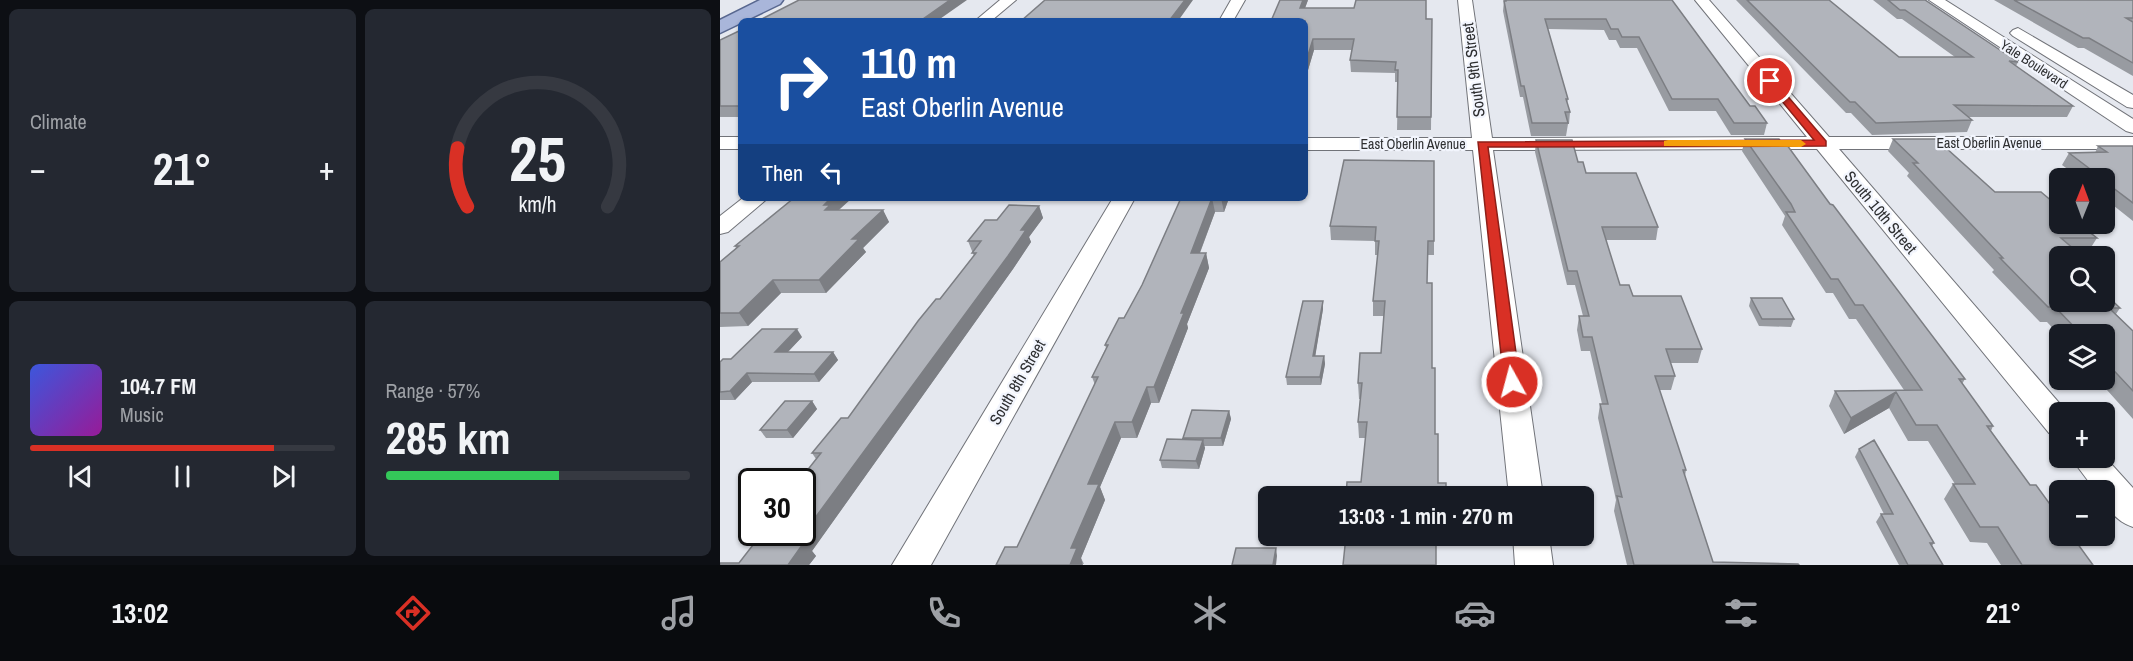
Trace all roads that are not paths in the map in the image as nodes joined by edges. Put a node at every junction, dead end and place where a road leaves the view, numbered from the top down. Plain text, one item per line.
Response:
1 (774, 0) edge
2 (1009, 0) edge
3 (1238, 0) edge
4 (1465, 0) edge
5 (1702, 0) edge
6 (1936, 0) edge
7 (1964, 0) edge
8 (986, 18) edge
9 (1228, 18) edge
10 (720, 27) edge
11 (2133, 103) edge
12 (2133, 127) edge
13 (720, 143) edge
14 (738, 143) edge
15 (1822, 143) junction
16 (2133, 143) edge
17 (1308, 144) edge
18 (1482, 144) junction
19 (752, 201) edge
20 (1122, 201) edge
21 (720, 227) edge
22 (2049, 412) edge
23 (2096, 468) edge
24 (1525, 486) edge
25 (2133, 512) edge
26 (1532, 546) edge
27 (911, 565) edge
28 (1534, 565) edge

1 - 10 main road
2 - 8 street
3 - 9 street
4 - 18 street, South 9th Street
5 - 15 street, South 10th Street
6 - 12 street, Yale Boulevard
7 - 11 street, Yale Boulevard
13 - 14 street
15 - 16 street, East Oberlin Avenue
15 - 18 street, East Oberlin Avenue
15 - 22 street, South 10th Street
17 - 18 street, East Oberlin Avenue
18 - 24 street, South 9th Street
19 - 21 street
20 - 27 street, South 8th Street
23 - 25 street
26 - 28 street

